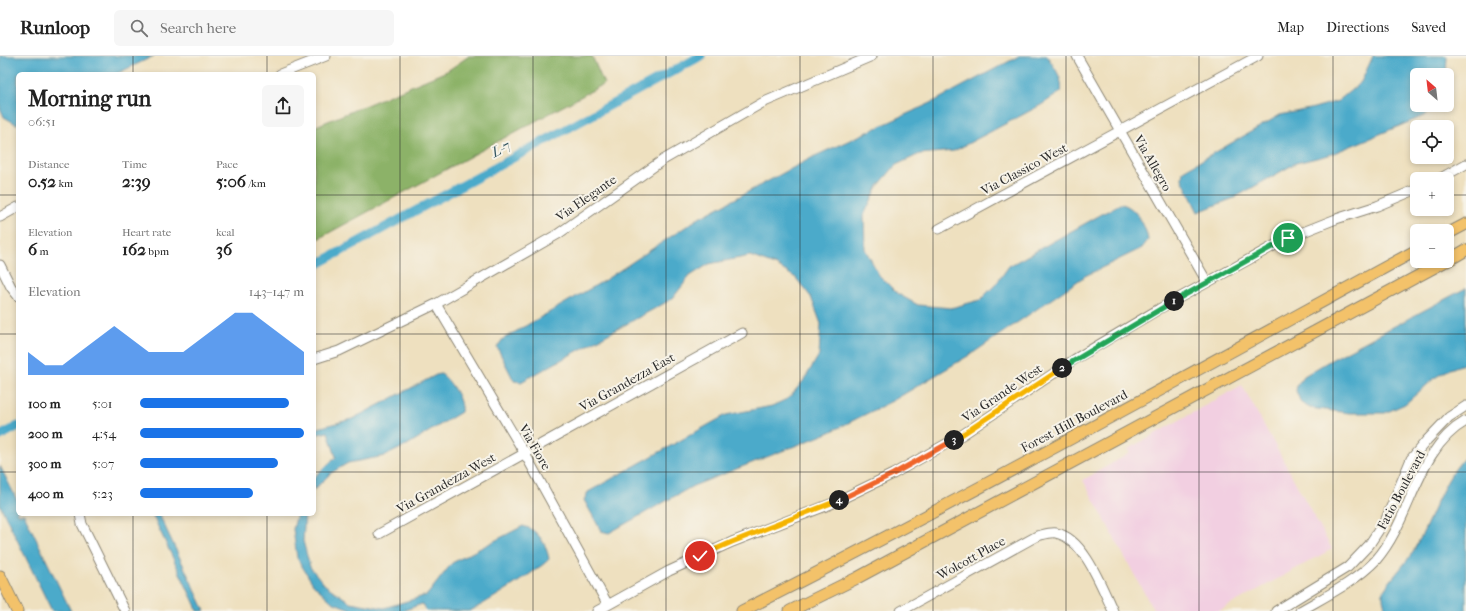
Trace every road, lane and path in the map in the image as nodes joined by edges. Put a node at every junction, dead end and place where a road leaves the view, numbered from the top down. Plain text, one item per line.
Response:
1 (326, 56) edge
2 (872, 56) edge
3 (1078, 56) edge
4 (1258, 56) edge
5 (285, 72) edge
6 (1120, 132) junction
7 (1466, 164) edge
8 (1452, 172) edge
9 (1410, 192) edge
10 (16, 208) edge
11 (0, 217) edge
12 (1466, 224) edge
13 (940, 229) dead end
14 (1454, 230) edge
15 (1466, 250) edge
16 (1410, 254) edge
17 (1454, 257) edge
18 (0, 265) edge
19 (1434, 268) edge
20 (1207, 282) junction
21 (16, 293) edge
22 (436, 304) junction
23 (742, 333) dead end
24 (316, 358) edge
25 (1466, 406) edge
26 (1466, 421) edge
27 (525, 454) junction
28 (80, 516) edge
29 (379, 534) dead end
30 (0, 576) edge
31 (1303, 594) junction
32 (1292, 602) junction
33 (608, 605) junction
34 (1310, 608) edge
35 (17, 611) edge
36 (125, 611) edge
37 (597, 611) edge
38 (742, 611) edge
39 (790, 611) edge
40 (901, 611) edge
41 (1113, 611) edge
42 (1276, 611) edge
43 (1296, 611) edge
44 (1300, 611) edge

1 - 5 street
2 - 22 street, Via Elegante
3 - 6 street, Via Allegro
4 - 6 street, Via Classico West
6 - 13 street, Via Classico West
6 - 20 street, Via Allegro
7 - 8 street
9 - 20 street, Via Grande West
10 - 11 street
12 - 14 main road
15 - 17 main road
16 - 38 main road, Forest Hill Boulevard
18 - 21 street
19 - 39 main road
20 - 33 street, Via Grande West
22 - 24 street, Via Elegante
22 - 27 street, Via Fiore
23 - 27 street, Via Grandezza East
25 - 31 street, Fatio Boulevard
26 - 34 street, Fatio Boulevard
27 - 29 street, Via Grandezza West
27 - 33 street, Via Fiore
28 - 36 street
30 - 35 main road
31 - 32 street, Fatio Boulevard
31 - 34 street
32 - 42 street, Fatio Boulevard
32 - 43 street
33 - 37 street, Via Grande West
34 - 44 street, Fatio Boulevard
40 - 41 street, Wolcott Place

